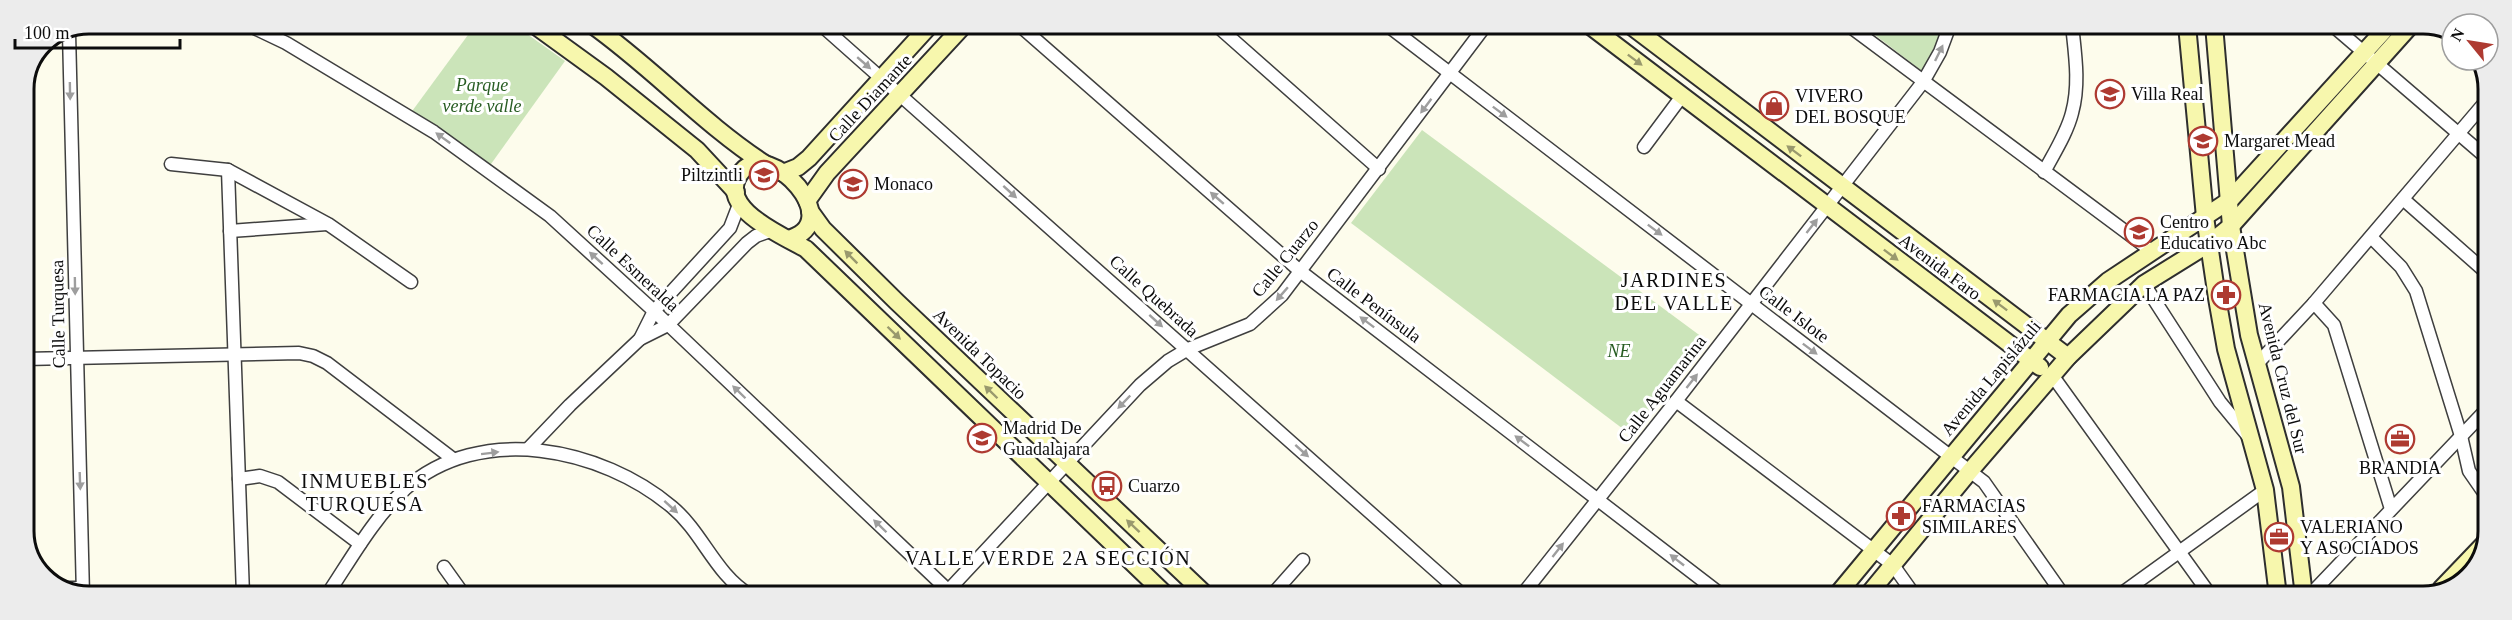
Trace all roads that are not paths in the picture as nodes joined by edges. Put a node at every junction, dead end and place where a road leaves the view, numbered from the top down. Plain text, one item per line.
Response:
1 (267, 34) edge
2 (546, 34) edge
3 (604, 34) edge
4 (831, 34) edge
5 (922, 34) edge
6 (956, 34) edge
7 (1029, 34) edge
8 (1226, 34) edge
9 (1398, 34) edge
10 (1479, 34) edge
11 (1601, 34) edge
12 (1642, 34) edge
13 (1860, 34) edge
14 (1947, 34) edge
15 (2073, 34) edge
16 (2188, 34) edge
17 (2215, 34) edge
18 (2343, 34) edge
19 (2381, 34) edge
20 (2403, 34) edge
21 (69, 39) edge
22 (2365, 53) junction
23 (2378, 64) junction
24 (1449, 74) junction
25 (881, 78) junction
26 (1923, 82) junction
27 (899, 94) junction
28 (1682, 96) junction
29 (2477, 112) edge
30 (2459, 134) junction
31 (1644, 147) dead end
32 (2477, 150) edge
33 (171, 164) dead end
34 (765, 164) junction
35 (1379, 169) junction
36 (228, 170) junction
37 (2044, 172) junction
38 (783, 173) junction
39 (1842, 187) junction
40 (738, 197) junction
41 (2403, 199) junction
42 (2229, 200) junction
43 (809, 206) junction
44 (1827, 207) junction
45 (2205, 217) junction
46 (328, 224) junction
47 (2231, 226) junction
48 (230, 231) junction
49 (770, 231) junction
50 (2371, 237) junction
51 (788, 239) junction
52 (2210, 243) junction
53 (2153, 252) junction
54 (2477, 265) edge
55 (1300, 271) junction
56 (411, 282) dead end
57 (2144, 285) junction
58 (2314, 303) junction
59 (1751, 304) junction
60 (654, 311) junction
61 (668, 325) junction
62 (640, 339) junction
63 (2047, 340) junction
64 (1188, 349) junction
65 (234, 353) junction
66 (77, 357) junction
67 (2068, 357) junction
68 (35, 359) edge
69 (2031, 360) junction
70 (2257, 364) junction
71 (2052, 375) junction
72 (1676, 401) junction
73 (2478, 419) edge
74 (2461, 436) junction
75 (2252, 440) junction
76 (528, 449) junction
77 (1951, 457) junction
78 (453, 459) junction
79 (1066, 463) junction
80 (1970, 471) junction
81 (239, 479) junction
82 (1049, 481) junction
83 (2478, 484) edge
84 (2265, 490) junction
85 (1598, 499) junction
86 (2391, 509) junction
87 (360, 544) junction
88 (1874, 550) junction
89 (2179, 552) junction
90 (1303, 560) dead end
91 (2468, 560) edge
92 (1893, 565) junction
93 (444, 567) dead end
94 (2454, 575) edge
95 (83, 585) edge
96 (243, 586) edge
97 (333, 586) edge
98 (458, 586) edge
99 (737, 586) edge
100 (940, 586) edge
101 (955, 586) edge
102 (1157, 586) edge
103 (1196, 586) edge
104 (1280, 586) edge
105 (1452, 586) edge
106 (1530, 586) edge
107 (1710, 586) edge
108 (1844, 586) edge
109 (1875, 586) edge
110 (1908, 586) edge
111 (2057, 586) edge
112 (2132, 586) edge
113 (2204, 586) edge
114 (2277, 586) edge
115 (2303, 586) edge
116 (2318, 586) edge

60 -> 1 street, Calle Esmeralda
2 - 40 street
3 - 34 street
4 -> 25 street, Calle Quebrada
5 - 25 street, Calle Diamante
6 - 27 street, Calle Diamante
55 -> 7 street, Calle Península
8 - 35 street
9 - 24 street, Calle Islote
10 - 24 street, Calle Cuarzo
11 -> 28 street, Avenida Faro
39 -> 12 street, Avenida Faro
13 - 26 street
26 -> 14 street, Calle Aguamarina
15 - 37 street
16 - 45 street
17 - 42 street, Avenida Cruz del Sur
18 - 22 street
19 - 22 street, Avenida Lapislázuli
20 - 23 street
21 -> 66 street, Calle Turquesa
22 - 23 street
22 - 42 street, Avenida Lapislázuli
23 - 30 street
23 - 47 street
24 -> 35 street, Calle Cuarzo
24 -> 59 street, Calle Islote
25 - 27 street, Calle Quebrada
25 - 38 street, Calle Diamante
26 - 37 street
26 - 39 street, Calle Aguamarina
27 - 43 street, Calle Diamante
27 -> 64 street, Calle Quebrada
28 - 31 street
28 - 44 street, Avenida Faro
29 - 30 street
30 - 32 street
30 - 41 street
33 - 36 street
34 - 38 street
34 - 40 street
35 - 55 street, Calle Cuarzo
36 - 46 street
36 - 48 street
37 - 53 street
38 - 43 street
39 - 44 street, Calle Aguamarina
63 -> 39 street, Avenida Faro
40 - 49 street
40 - 60 street
41 - 50 street
41 - 54 street
42 - 45 street, Avenida Lapislázuli
42 - 47 street, Avenida Cruz del Sur
43 - 51 street
79 -> 43 street, Avenida Topacio
59 -> 44 street, Calle Aguamarina
44 -> 69 street, Avenida Faro
45 - 52 street
45 - 53 street, Avenida Lapislázuli
46 - 48 street
46 - 56 street
47 - 52 street
47 - 70 street, Avenida Cruz del Sur
48 - 65 street
49 - 51 street
49 - 61 street
50 - 58 street
50 - 74 street
51 -> 82 street
52 - 57 street
52 - 75 street
53 - 63 street, Avenida Lapislázuli
55 -> 64 street, Calle Cuarzo
85 -> 55 street, Calle Península
57 - 67 street
57 - 75 street
58 - 70 street
58 - 86 street
72 -> 59 street, Calle Aguamarina
59 -> 77 street, Calle Islote
60 - 61 street, Calle Esmeralda
60 - 62 street
61 - 62 street
100 -> 61 street, Calle Esmeralda
62 - 76 street
63 - 67 street, Avenida Faro
63 - 69 street, Avenida Lapislázuli
64 -> 79 street, Calle Cuarzo
64 -> 105 street, Calle Quebrada
65 - 66 street
65 - 78 street
65 - 81 street
66 - 68 street
66 -> 95 street, Calle Turquesa
67 - 71 street
69 - 71 street, Avenida Faro
69 - 77 street, Avenida Lapislázuli
70 - 115 street, Avenida Cruz del Sur
71 - 80 street
71 - 89 street, Avenida Faro
72 - 85 street, Calle Aguamarina
72 - 88 street
73 - 74 street
74 - 83 street
74 - 86 street
75 - 84 street
78 -> 76 street
76 -> 99 street
77 - 80 street, Calle Islote
77 - 88 street, Avenida Lapislázuli
78 - 87 street
79 - 82 street, Calle Cuarzo
103 -> 79 street, Avenida Topacio
80 - 92 street
80 - 111 street, Calle Islote
81 - 87 street
81 - 96 street
82 - 101 street, Calle Cuarzo
82 - 102 street
84 - 89 street
84 - 114 street
106 -> 85 street, Calle Aguamarina
107 -> 85 street, Calle Península
86 - 116 street
87 - 97 street
88 - 92 street
88 - 108 street, Avenida Lapislázuli
89 - 112 street
89 - 113 street, Avenida Faro
90 - 104 street
91 - 94 street
92 - 109 street
92 - 110 street
93 - 98 street

